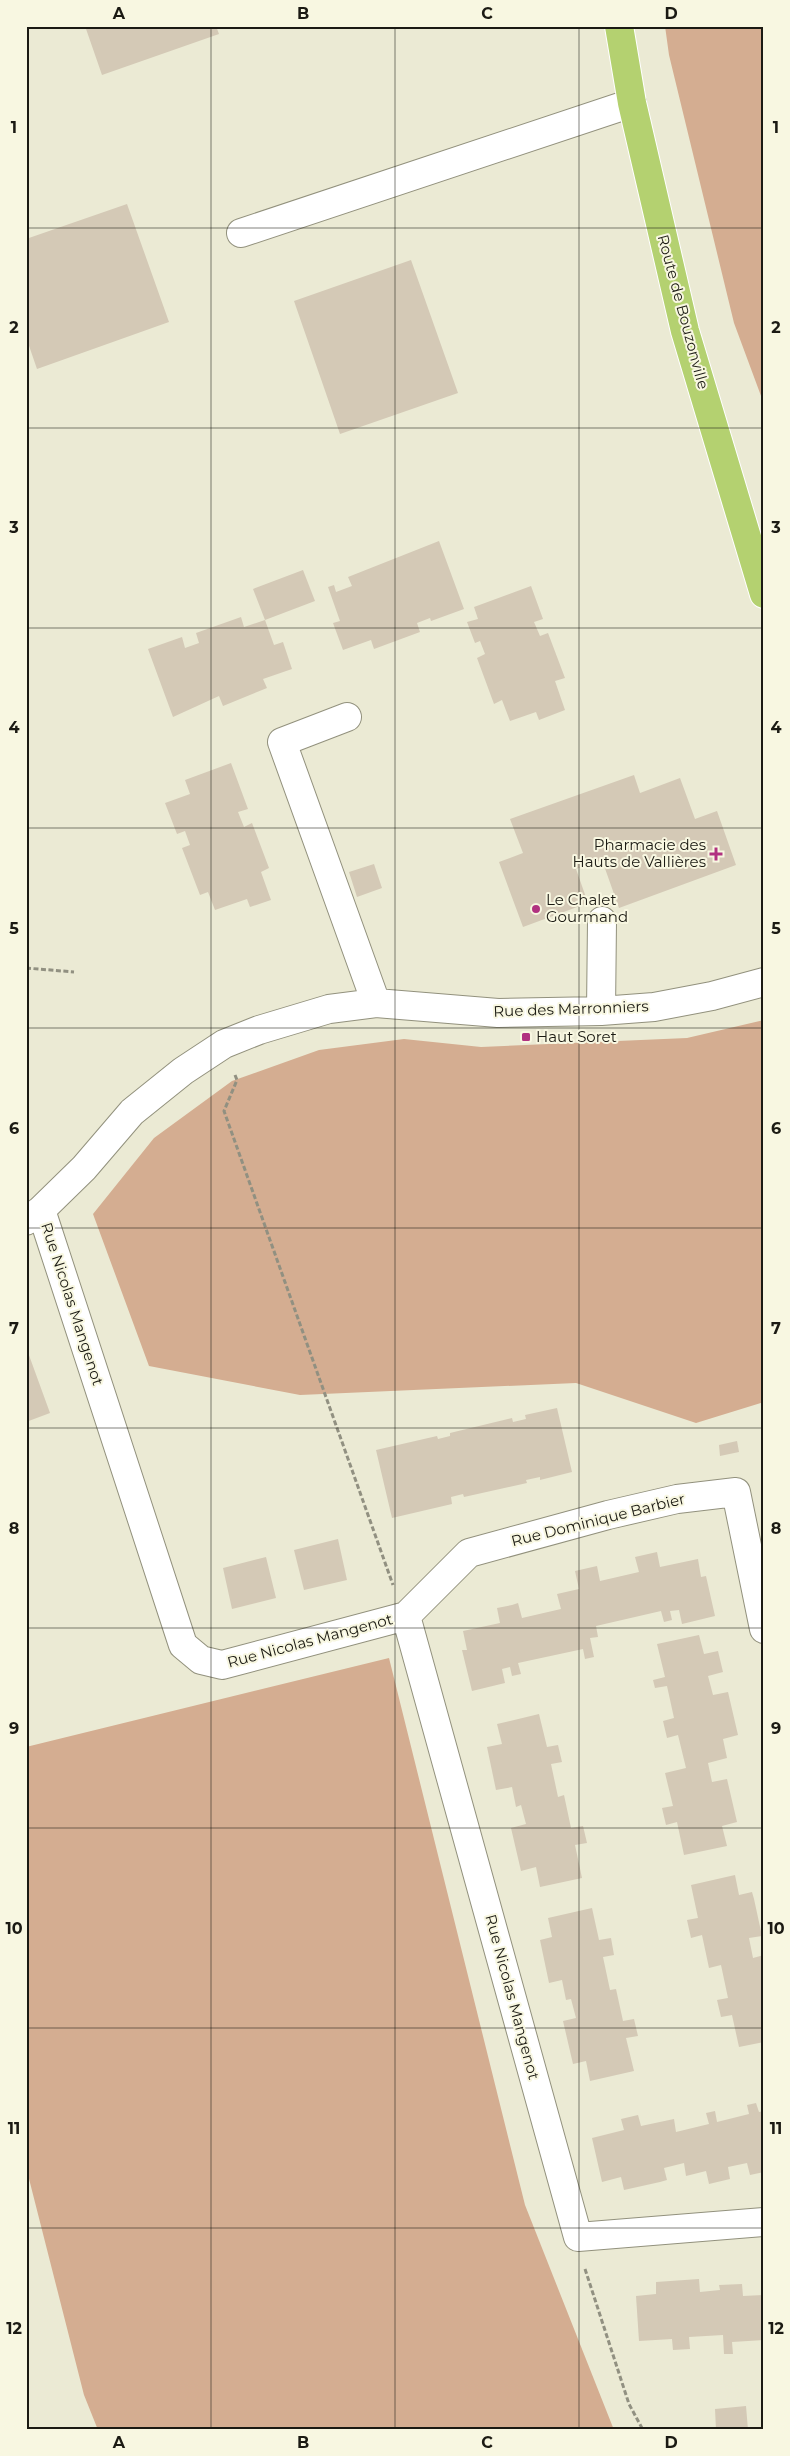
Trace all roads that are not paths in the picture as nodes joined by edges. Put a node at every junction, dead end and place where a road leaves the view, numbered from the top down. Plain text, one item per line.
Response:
1 (619, 26) edge
2 (632, 103) junction
3 (241, 233) dead end
4 (764, 594) edge
5 (348, 717) dead end
6 (602, 921) dead end
7 (764, 982) edge
8 (376, 1003) junction
9 (601, 1011) junction
10 (34, 1215) edge
11 (406, 1616) junction
12 (764, 1629) edge
13 (764, 2222) edge

1 - 2 main road, Route de Bouzonville
2 - 3 street
2 - 4 main road, Route de Bouzonville
5 - 8 street
6 - 9 street
7 - 9 street, Rue des Marronniers
8 - 9 street, Rue des Marronniers
8 - 10 street, Rue des Marronniers
10 - 11 street, Rue Nicolas Mangenot
11 - 12 street, Rue Dominique Barbier
11 - 13 street, Rue Nicolas Mangenot

